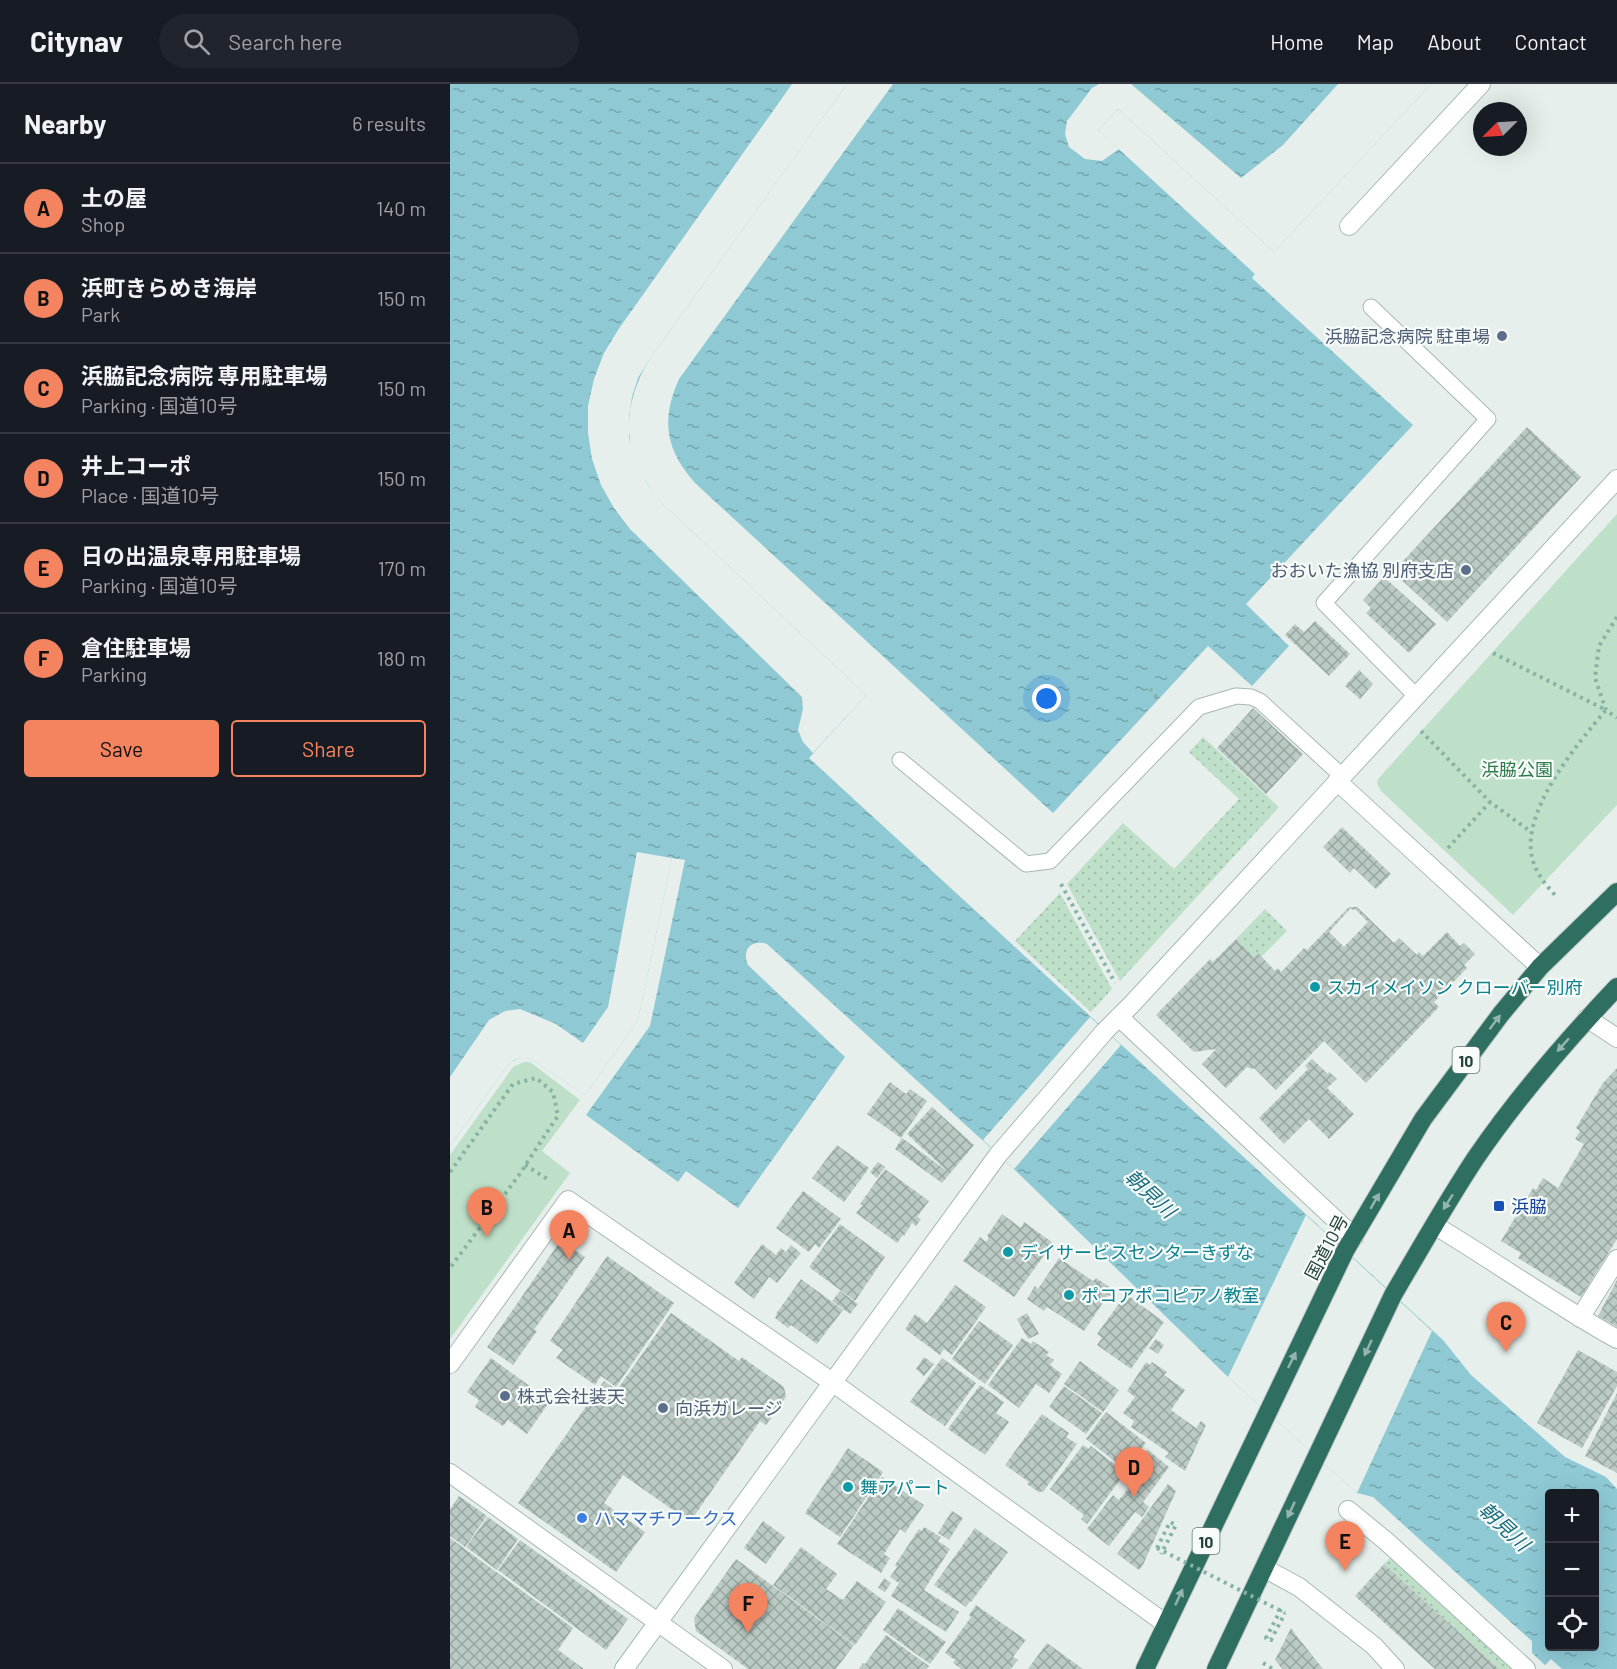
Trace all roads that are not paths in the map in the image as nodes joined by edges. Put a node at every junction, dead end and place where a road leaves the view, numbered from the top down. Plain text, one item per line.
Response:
1 (1481, 84) edge
2 (1349, 226) dead end
3 (1371, 307) dead end
4 (1617, 479) edge
5 (1416, 696) junction
6 (900, 760) dead end
7 (1340, 778) junction
8 (1617, 892) edge
9 (1540, 967) junction
10 (1617, 987) edge
11 (1119, 1017) junction
12 (1587, 1018) junction
13 (1617, 1038) edge
14 (1434, 1225) junction
15 (1349, 1244) junction
16 (1617, 1259) edge
17 (1580, 1318) junction
18 (1617, 1339) edge
19 (450, 1364) edge
20 (832, 1383) junction
21 (450, 1473) edge
22 (1348, 1510) dead end
23 (1264, 1568) junction
24 (658, 1622) junction
25 (1166, 1624) junction
26 (624, 1669) edge
27 (723, 1669) edge
28 (1145, 1669) edge
29 (1216, 1669) edge
30 (1395, 1669) edge
31 (1526, 1669) edge

1 - 2 street
3 - 5 lane
4 - 5 street
5 - 7 street
6 - 7 lane
7 - 9 street
7 - 11 street
8 - 9 highway, 国道10号 / 10
15 -> 9 highway, 国道10号 / 10
10 - 12 highway
11 - 15 street
11 - 20 street
12 - 13 street
12 -> 14 highway
14 - 17 street
14 -> 23 highway
25 -> 15 highway, 国道10号 / 10
16 - 17 street
17 - 18 street
19 - 20 street
20 - 24 street
20 - 25 street
21 - 24 street
22 - 31 street
23 - 29 highway
23 - 30 street
24 - 26 street
24 - 27 street
25 - 28 highway, 国道10号 / 10

